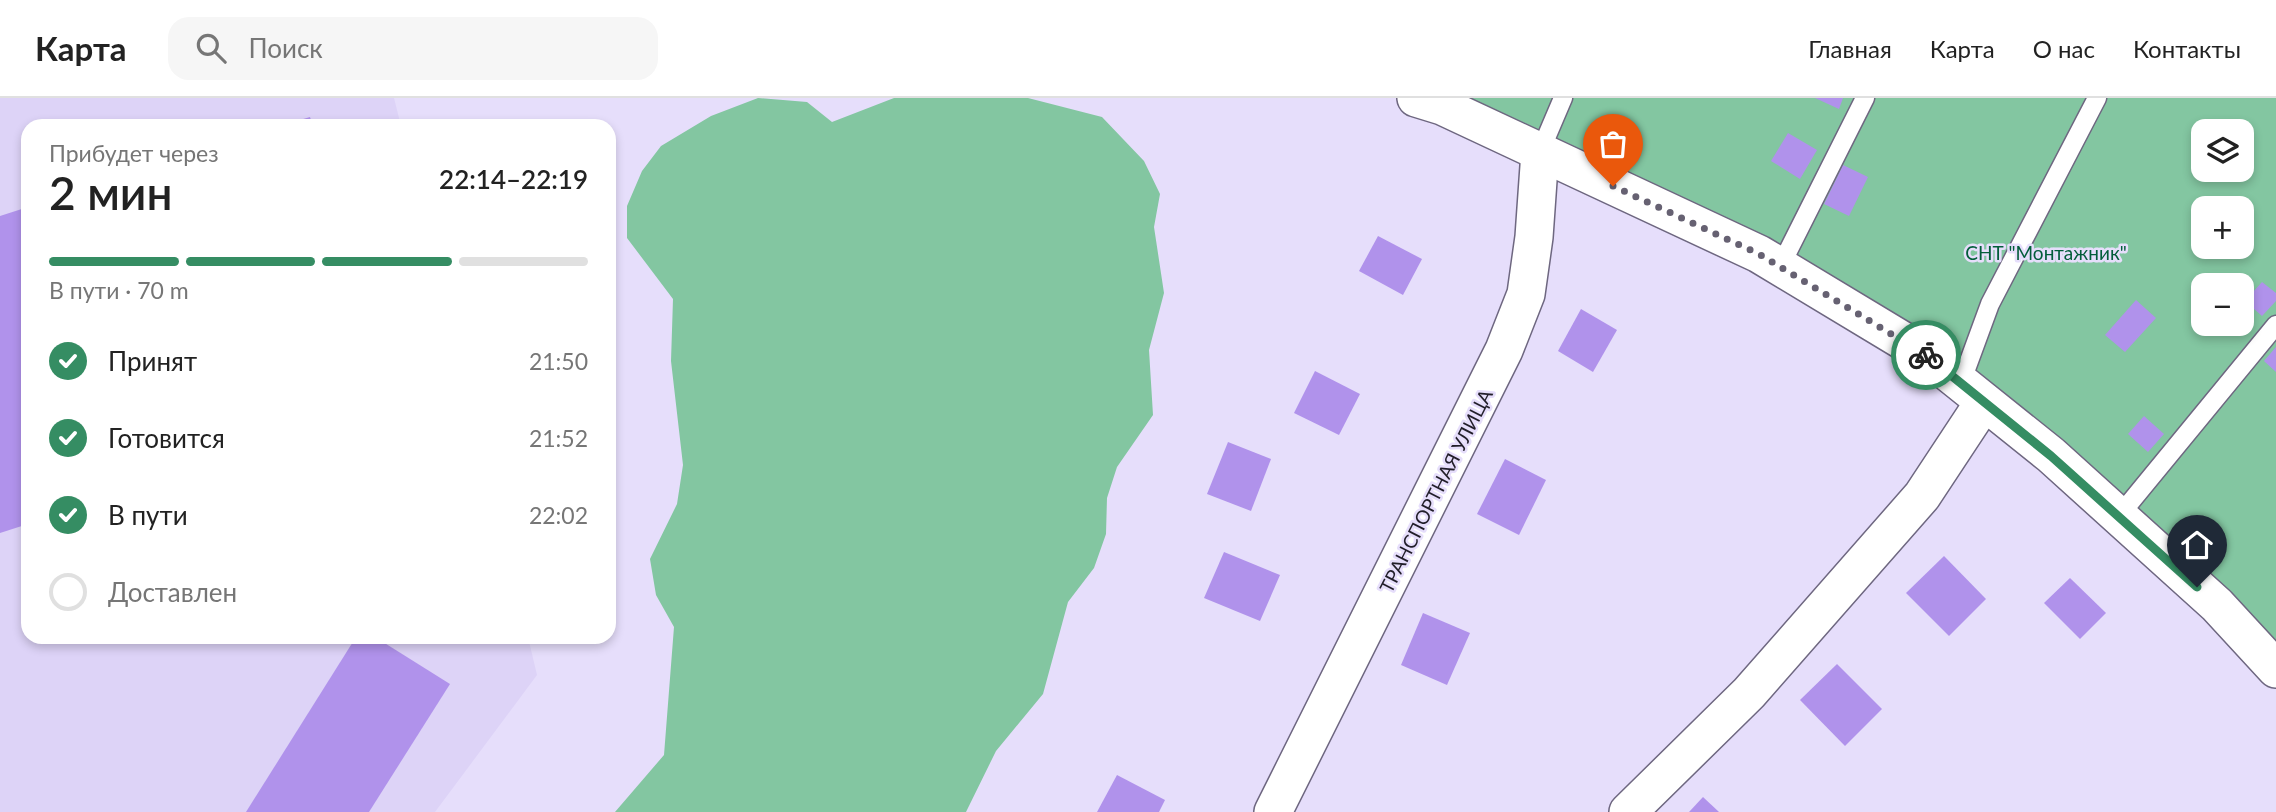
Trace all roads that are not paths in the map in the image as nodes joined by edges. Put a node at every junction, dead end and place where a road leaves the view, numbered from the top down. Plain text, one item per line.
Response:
1 (1416, 98) edge
2 (1563, 98) edge
3 (1866, 98) edge
4 (2097, 98) edge
5 (1540, 152) junction
6 (1780, 267) junction
7 (2276, 325) edge
8 (1973, 393) junction
9 (2119, 516) junction
10 (2276, 670) edge
11 (1273, 812) edge
12 (1628, 812) edge

1 - 5 street
2 - 5 lane
3 - 6 lane
4 - 8 lane
5 - 6 street
5 - 11 street, ТРАНСПОРТНАЯ УЛИЦА
6 - 8 street
7 - 9 lane
8 - 9 street
8 - 12 street
9 - 10 street

